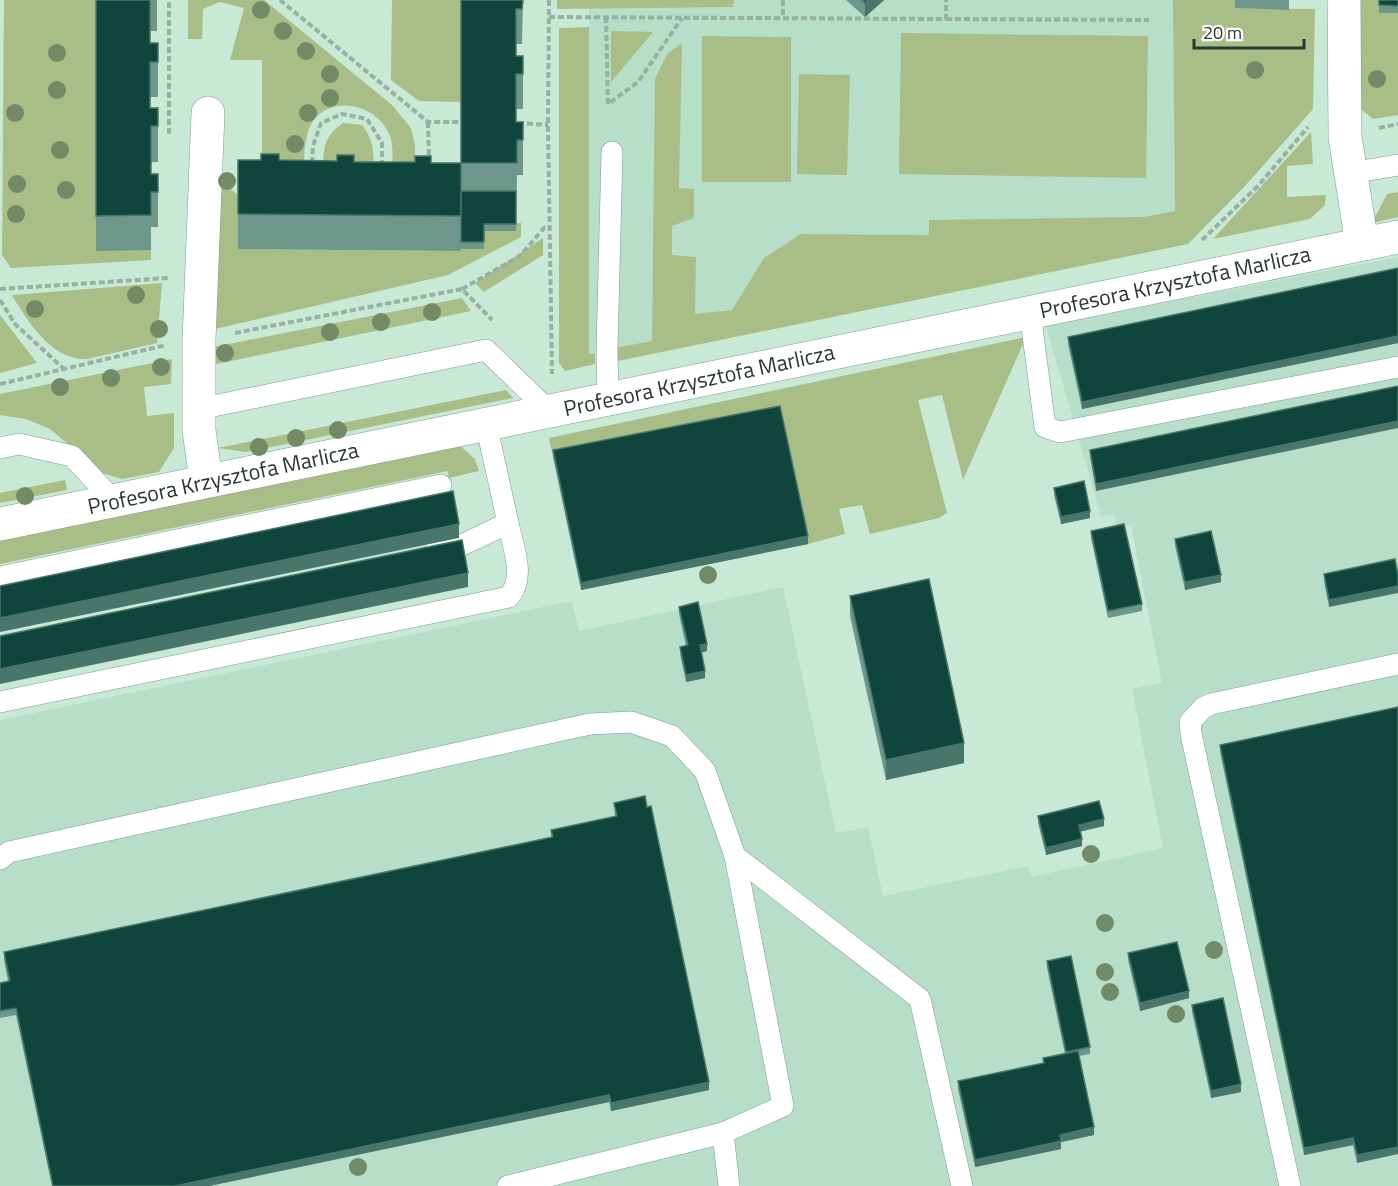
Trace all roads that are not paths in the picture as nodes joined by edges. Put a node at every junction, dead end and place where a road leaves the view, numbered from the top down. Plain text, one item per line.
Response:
1 (1344, 0) edge
2 (208, 112) dead end
3 (612, 152) dead end
4 (1398, 165) edge
5 (1350, 173) junction
6 (1398, 237) edge
7 (1362, 244) junction
8 (1030, 312) junction
9 (1398, 367) edge
10 (608, 398) junction
11 (199, 409) junction
12 (549, 411) junction
13 (486, 424) junction
14 (0, 448) edge
15 (206, 481) junction
16 (441, 485) dead end
17 (114, 501) junction
18 (508, 523) junction
19 (0, 524) edge
20 (414, 556) edge
21 (0, 578) edge
22 (1398, 664) edge
23 (0, 702) edge
24 (735, 856) junction
25 (0, 859) edge
26 (723, 1134) junction
27 (508, 1186) edge
28 (729, 1186) edge
29 (962, 1186) edge
30 (1290, 1186) edge

1 - 5 street
2 - 11 street
3 - 10 lane
4 - 5 lane
5 - 7 street
6 - 7 street, Profesora Krzysztofa Marlicza
7 - 8 street, Profesora Krzysztofa Marlicza
8 - 9 lane
8 - 10 street, Profesora Krzysztofa Marlicza
10 - 12 street, Profesora Krzysztofa Marlicza
11 - 12 lane
11 - 15 street
12 - 13 street, Profesora Krzysztofa Marlicza
13 - 15 street, Profesora Krzysztofa Marlicza
13 - 18 lane
14 - 17 lane
15 - 17 street, Profesora Krzysztofa Marlicza
16 - 21 lane
17 - 19 street, Profesora Krzysztofa Marlicza
18 - 20 lane
18 - 23 lane
22 - 30 lane
24 - 25 lane
24 - 26 lane
24 - 29 lane
26 - 27 lane
26 - 28 lane

